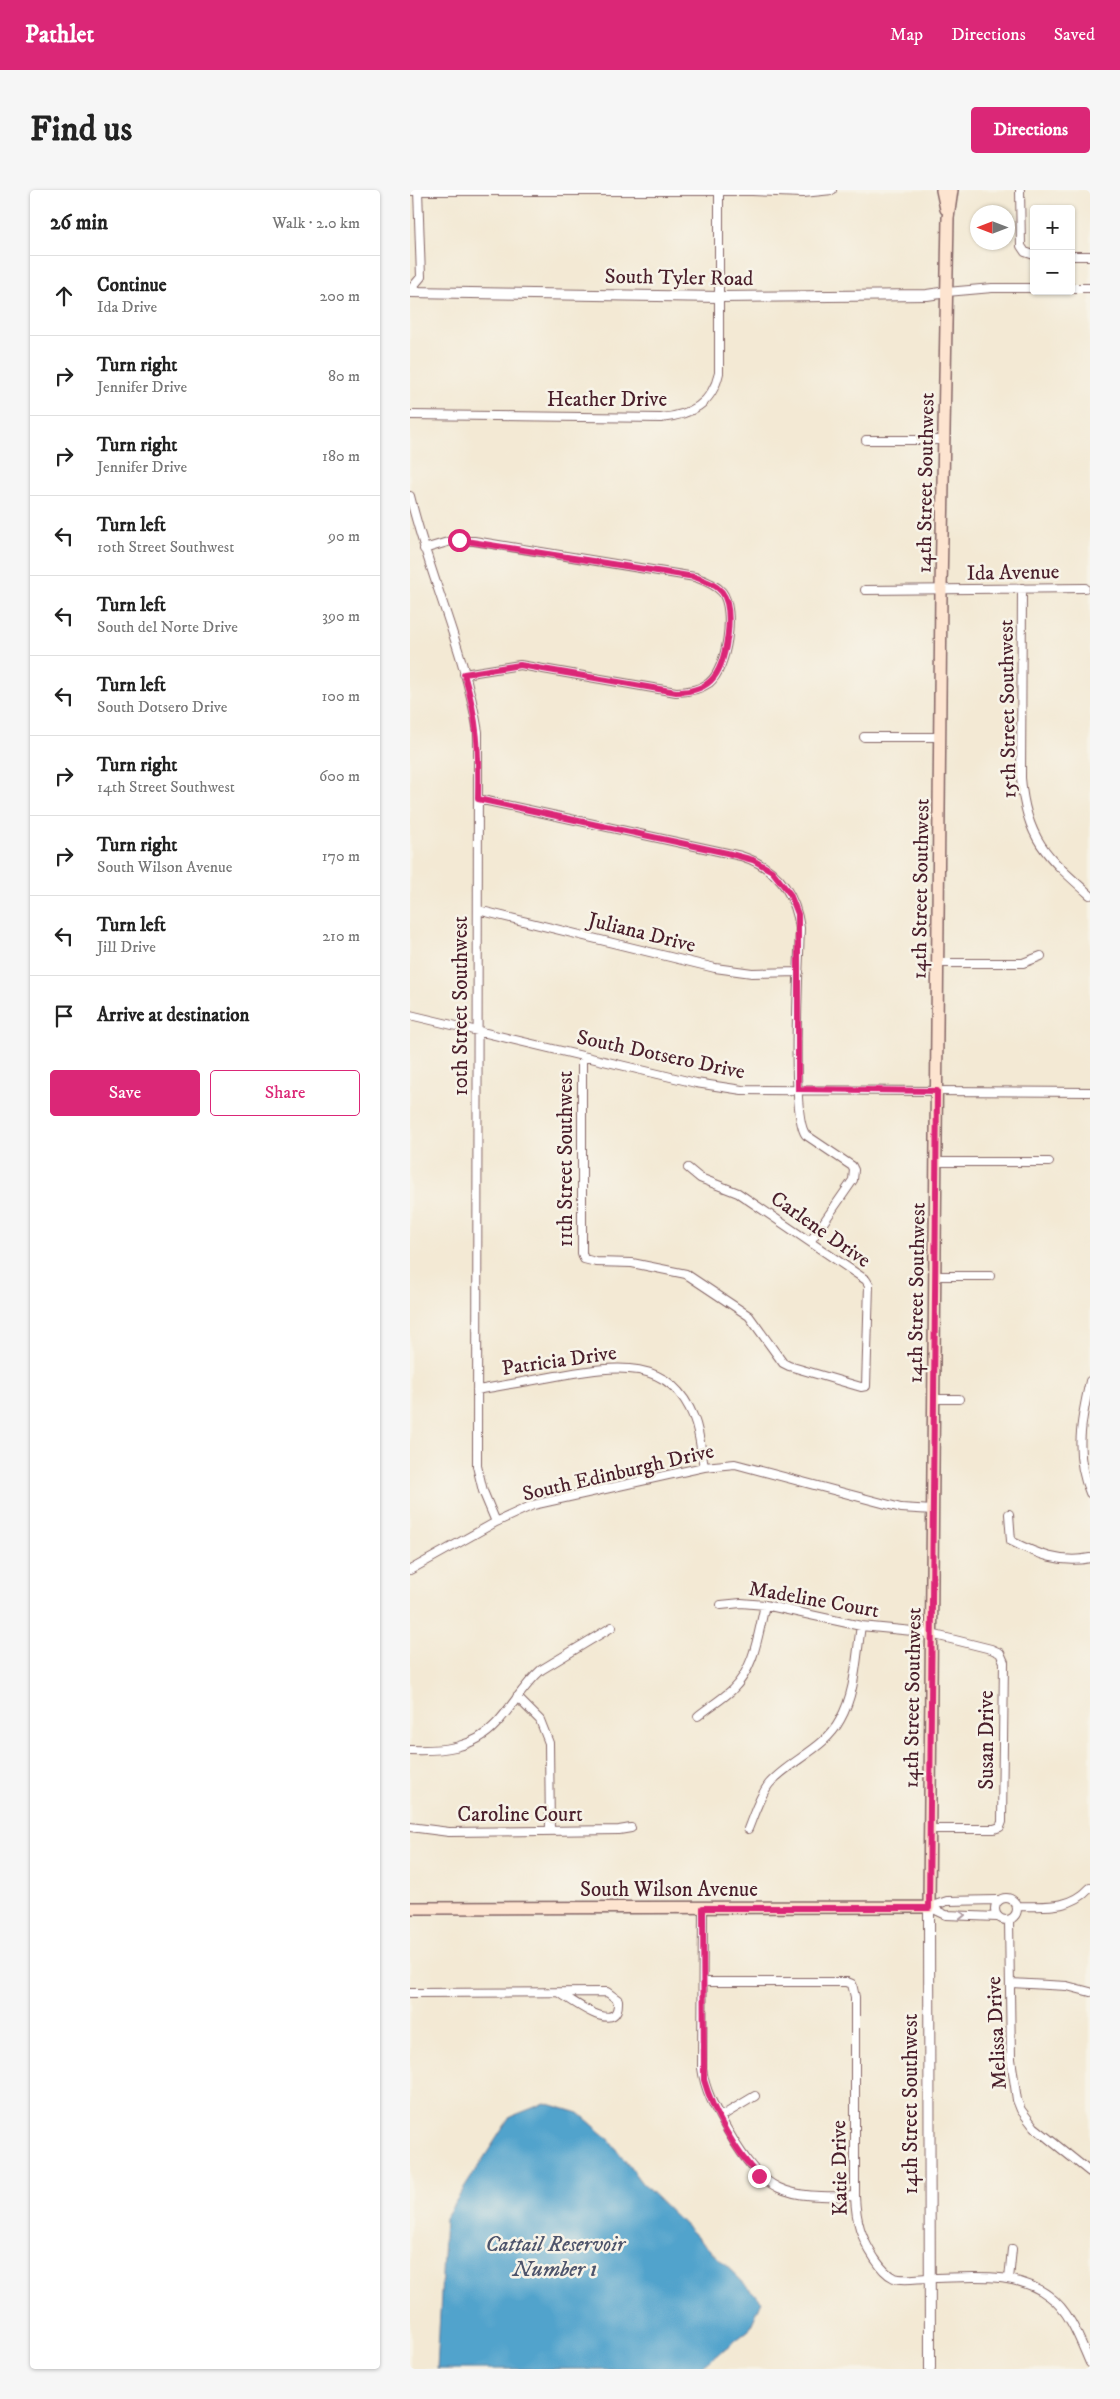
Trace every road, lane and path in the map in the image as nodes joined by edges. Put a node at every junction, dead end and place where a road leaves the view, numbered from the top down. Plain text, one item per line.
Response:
1 (832, 190) edge
2 (942, 190) edge
3 (952, 190) edge
4 (1020, 190) edge
5 (415, 191) edge
6 (719, 191) edge
7 (948, 218) junction
8 (1030, 254) edge
9 (1075, 256) edge
10 (1090, 256) edge
11 (1030, 288) edge
12 (1075, 288) edge
13 (1090, 288) edge
14 (410, 291) edge
15 (947, 292) junction
16 (720, 297) junction
17 (410, 415) edge
18 (866, 440) dead end
19 (944, 440) junction
20 (410, 496) edge
21 (424, 549) junction
22 (1022, 588) junction
23 (1085, 588) dead end
24 (865, 590) dead end
25 (941, 590) junction
26 (464, 674) junction
27 (864, 737) dead end
28 (940, 737) junction
29 (478, 799) junction
30 (1090, 895) edge
31 (478, 910) junction
32 (1041, 956) dead end
33 (938, 963) junction
34 (799, 972) junction
35 (410, 1015) edge
36 (478, 1031) junction
37 (582, 1056) junction
38 (798, 1089) junction
39 (937, 1091) junction
40 (1090, 1092) edge
41 (936, 1162) junction
42 (1049, 1162) dead end
43 (688, 1168) dead end
44 (810, 1242) junction
45 (934, 1276) junction
46 (990, 1276) dead end
47 (1090, 1381) edge
48 (864, 1387) joint
49 (478, 1390) junction
50 (959, 1399) dead end
51 (934, 1400) junction
52 (704, 1467) junction
53 (1090, 1493) edge
54 (933, 1510) junction
55 (1008, 1514) dead end
56 (496, 1522) junction
57 (1090, 1558) edge
58 (410, 1570) edge
59 (721, 1605) dead end
60 (765, 1605) junction
61 (861, 1626) junction
62 (612, 1627) dead end
63 (931, 1634) junction
64 (517, 1697) junction
65 (698, 1716) dead end
66 (410, 1750) edge
67 (410, 1827) edge
68 (631, 1828) dead end
69 (748, 1829) dead end
70 (929, 1829) junction
71 (550, 1831) junction
72 (1090, 1888) edge
73 (998, 1900) junction
74 (1017, 1906) junction
75 (410, 1908) edge
76 (703, 1908) junction
77 (929, 1908) junction
78 (997, 1916) junction
79 (1009, 1920) junction
80 (703, 1982) junction
81 (1011, 1983) junction
82 (1090, 1992) edge
83 (410, 1993) edge
84 (560, 1993) junction
85 (755, 2096) dead end
86 (720, 2117) junction
87 (1090, 2172) edge
88 (855, 2196) junction
89 (1012, 2249) dead end
90 (929, 2278) junction
91 (1009, 2278) junction
92 (1090, 2363) edge
93 (930, 2369) edge

1 - 6 street
2 - 7 main road, 14th Street Southwest
3 - 7 main road, 14th Street Southwest
4 - 8 street
5 - 6 street
5 - 14 street
6 - 16 street, Heather Drive
7 - 15 main road, 14th Street Southwest
9 - 10 street
11 - 15 street
12 - 13 street
14 - 16 street, South Tyler Road
15 - 16 street, South Tyler Road
15 - 19 main road, 14th Street Southwest
16 - 17 street, Heather Drive
18 - 19 street
19 - 25 main road, 14th Street Southwest
20 - 21 street, 10th Street Southwest
21 - 26 street, 10th Street Southwest
21 - 26 street
22 - 23 street, Ida Avenue
22 - 25 street, Ida Avenue
22 - 30 street, 15th Street Southwest
24 - 25 street, Ida Avenue
25 - 28 main road, 14th Street Southwest
26 - 29 street, 10th Street Southwest
27 - 28 street
28 - 33 main road, 14th Street Southwest
29 - 31 street, 10th Street Southwest
29 - 34 street
31 - 34 street, Juliana Drive
31 - 36 street, 10th Street Southwest
32 - 33 street
33 - 39 main road, 14th Street Southwest
34 - 38 street
35 - 36 street, South Dotsero Drive
36 - 37 street, South Dotsero Drive
36 - 49 street, 10th Street Southwest
37 - 38 street, South Dotsero Drive
37 - 48 street, 11th Street Southwest
38 - 39 street, South Dotsero Drive
38 - 44 street
39 - 40 street, South Dotsero Drive
39 - 41 main road, 14th Street Southwest
41 - 42 street
41 - 45 main road, 14th Street Southwest
43 - 44 street, Carlene Drive
44 - 48 street, Carlene Drive
45 - 46 street
45 - 51 main road, 14th Street Southwest
47 - 53 street
49 - 52 street, Patricia Drive
49 - 56 street, 10th Street Southwest
50 - 51 street
51 - 54 main road, 14th Street Southwest
52 - 54 street, South Edinburgh Drive
52 - 56 street, South Edinburgh Drive
54 - 63 main road, 14th Street Southwest
55 - 57 street
56 - 58 street, South Edinburgh Drive
59 - 60 street, Madeline Court
60 - 61 street, Madeline Court
60 - 65 street
61 - 63 street, Madeline Court
61 - 69 street
62 - 64 street
63 - 70 main road, 14th Street Southwest
63 - 70 street, Susan Drive
64 - 66 street
64 - 71 street
67 - 71 street, Caroline Court
68 - 71 street, Caroline Court
70 - 77 main road, 14th Street Southwest
72 - 74 street
73 - 74 street
73 - 77 street, South Wilson Avenue
73 - 78 street
74 - 79 street
75 - 76 main road, South Wilson Avenue
76 - 77 main road, South Wilson Avenue
76 - 80 street
77 -> 78 street, South Wilson Avenue
77 - 90 street, 14th Street Southwest
78 - 79 street
79 - 81 street, Melissa Drive
80 - 86 street
80 - 88 street, Katie Drive
81 - 82 street
81 - 87 street, Melissa Drive
83 - 84 street
84 - 84 street
85 - 86 street
86 - 88 street
88 - 90 street, Katie Drive
89 - 91 street
90 - 91 street, Katie Drive
90 - 93 street, 14th Street Southwest
91 - 92 street, Katie Drive

